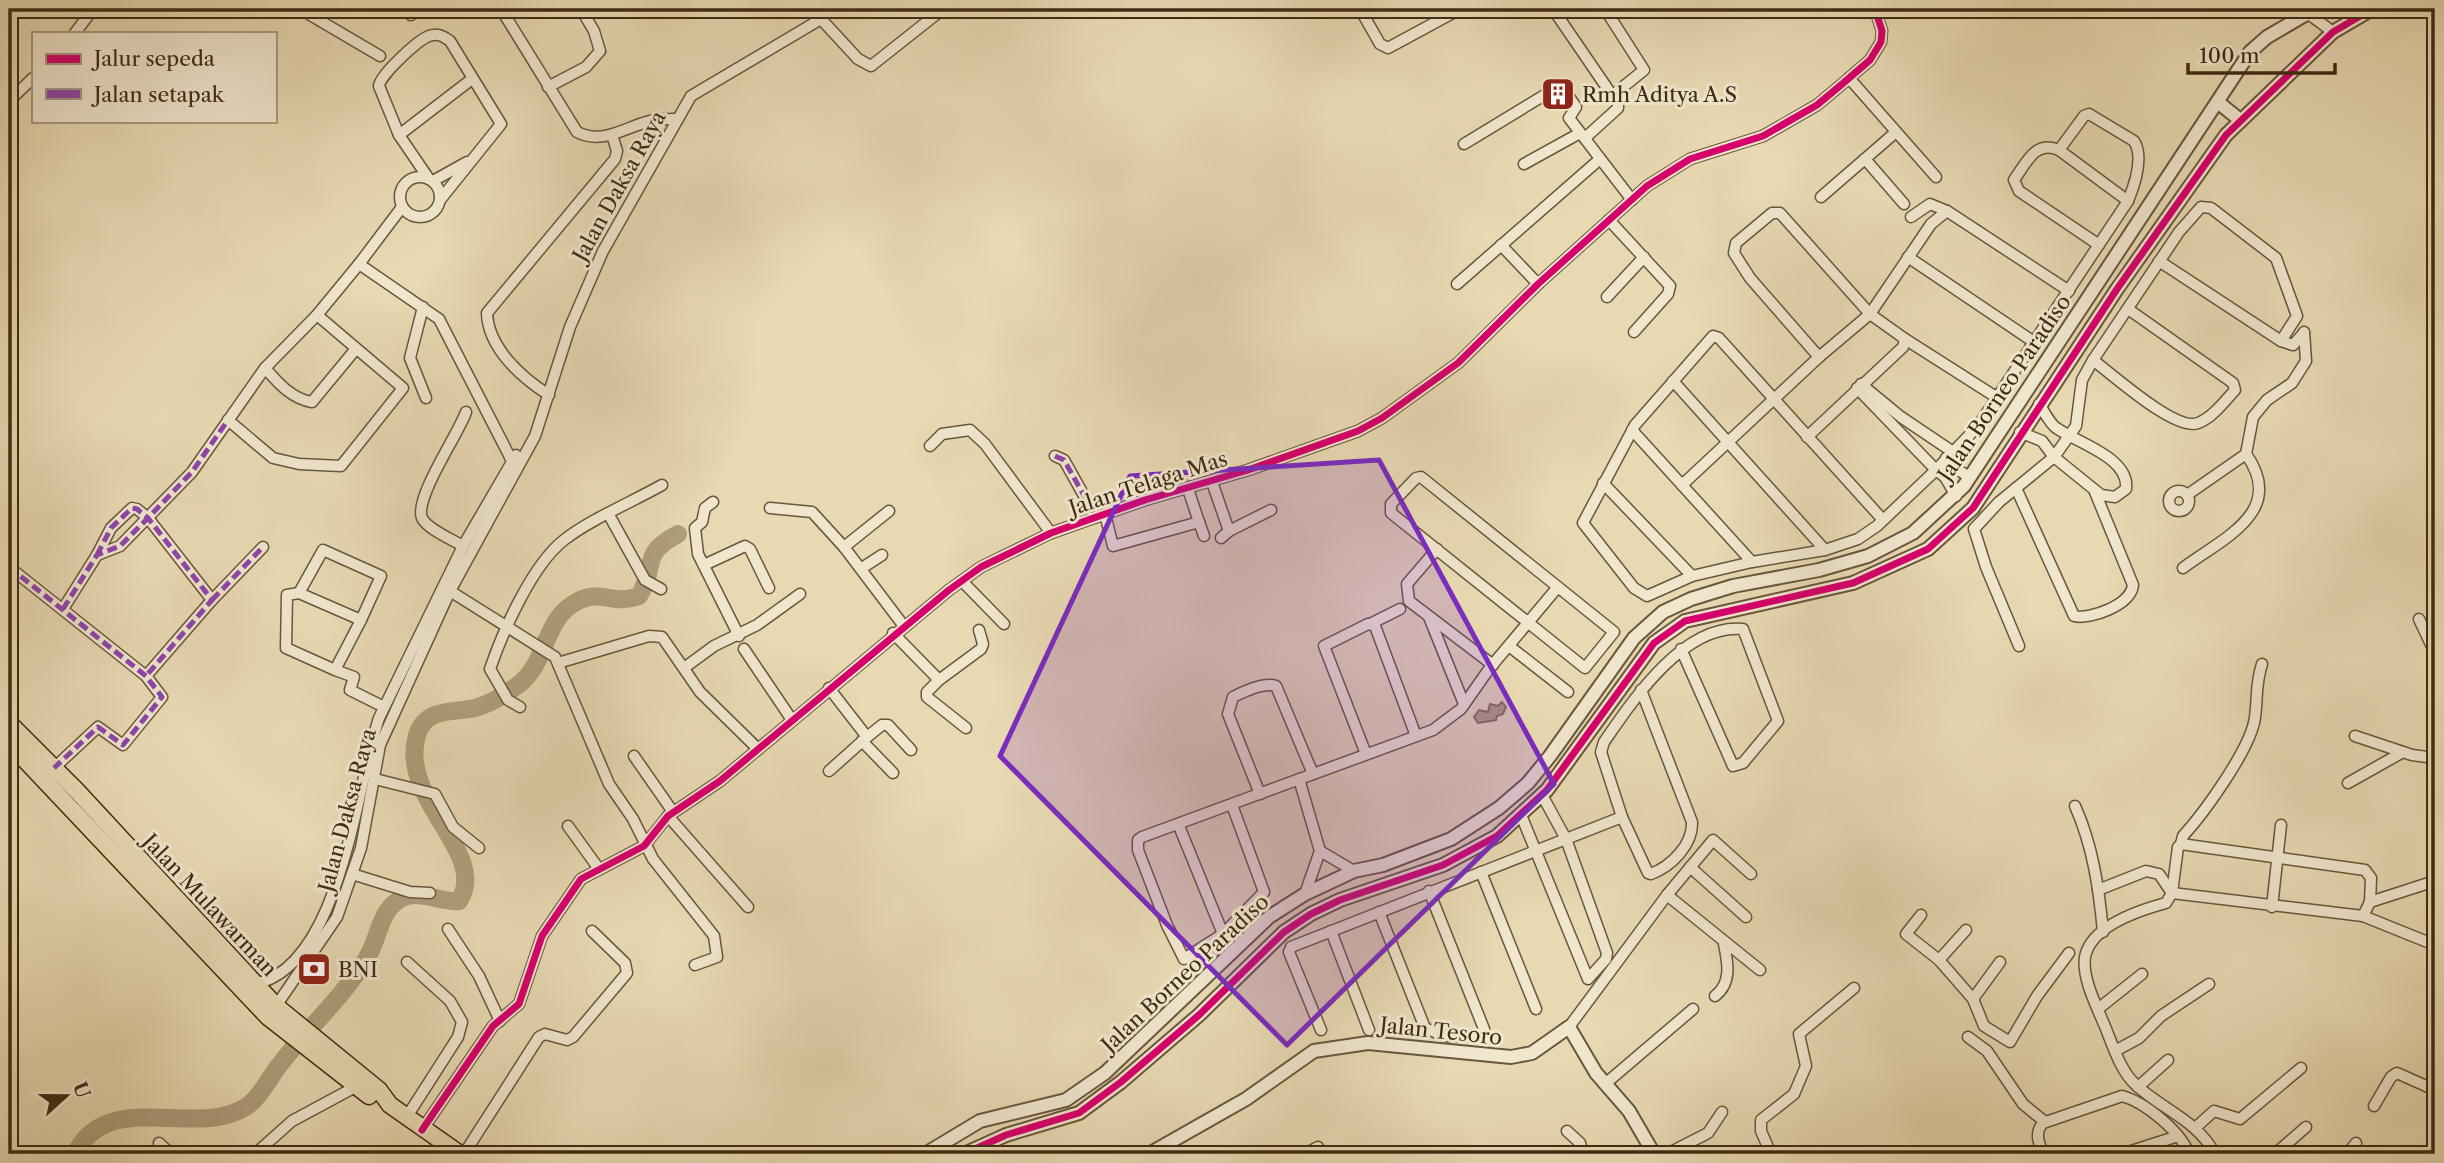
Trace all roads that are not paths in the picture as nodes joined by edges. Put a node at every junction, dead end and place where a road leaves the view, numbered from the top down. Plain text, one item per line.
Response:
1 (93, 9) edge
2 (300, 9) edge
3 (500, 9) edge
4 (832, 9) edge
5 (943, 9) edge
6 (1361, 9) edge
7 (1460, 9) edge
8 (1553, 9) edge
9 (1605, 9) edge
10 (1875, 9) edge
11 (2372, 9) edge
12 (2309, 10) edge
13 (586, 12) edge
14 (821, 19) junction
15 (76, 32) edge
16 (2333, 32) junction
17 (380, 56) dead end
18 (1849, 78) junction
19 (32, 79) edge
20 (472, 79) junction
21 (548, 87) junction
22 (1613, 95) junction
23 (9, 101) edge
24 (2219, 103) junction
25 (677, 119) junction
26 (2240, 120) junction
27 (1896, 132) junction
28 (399, 135) junction
29 (612, 135) junction
30 (1583, 136) junction
31 (1464, 144) dead end
32 (2059, 150) junction
33 (411, 155) junction
34 (1600, 159) junction
35 (1865, 159) junction
36 (471, 160) junction
37 (1524, 164) dead end
38 (1936, 177) dead end
39 (410, 179) junction
40 (431, 180) junction
41 (1821, 197) dead end
42 (440, 200) junction
43 (1632, 200) junction
44 (2128, 201) junction
45 (1904, 204) dead end
46 (402, 207) junction
47 (1947, 211) junction
48 (1911, 217) dead end
49 (1609, 220) junction
50 (1501, 245) junction
51 (2099, 245) junction
52 (1644, 257) junction
53 (1908, 257) junction
54 (2159, 261) junction
55 (359, 264) junction
56 (1457, 284) dead end
57 (1538, 284) junction
58 (2068, 291) junction
59 (1607, 298) dead end
60 (423, 307) junction
61 (2128, 309) junction
62 (1870, 314) junction
63 (317, 315) junction
64 (2297, 316) junction
65 (1634, 332) dead end
66 (2304, 332) junction
67 (1905, 339) junction
68 (2281, 341) junction
69 (2034, 342) junction
70 (355, 350) junction
71 (2054, 350) junction
72 (1819, 357) junction
73 (2093, 360) junction
74 (2070, 361) junction
75 (265, 368) junction
76 (1673, 381) junction
77 (1859, 386) junction
78 (550, 395) junction
79 (1996, 397) junction
80 (426, 398) dead end
81 (1774, 401) junction
82 (2039, 404) junction
83 (466, 412) dead end
84 (228, 420) junction
85 (2052, 425) junction
86 (1632, 430) junction
87 (2020, 432) junction
88 (2069, 435) junction
89 (1807, 437) junction
90 (2042, 441) junction
91 (1729, 443) junction
92 (930, 446) dead end
93 (2246, 454) junction
94 (1950, 455) junction
95 (1055, 456) dead end
96 (2054, 457) junction
97 (514, 462) junction
98 (1936, 470) junction
99 (1968, 476) junction
100 (1212, 482) junction
101 (1603, 482) junction
102 (662, 485) dead end
103 (1682, 485) junction
104 (2015, 488) junction
105 (1188, 489) junction
106 (2094, 489) junction
107 (2187, 495) dead end
108 (1956, 496) junction
109 (713, 502) dead end
110 (770, 508) dead end
111 (1271, 510) dead end
112 (889, 511) dead end
113 (609, 515) junction
114 (1101, 516) junction
115 (148, 518) junction
116 (1883, 520) junction
117 (1199, 522) junction
118 (1051, 533) junction
119 (1204, 536) dead end
120 (463, 546) junction
121 (263, 547) dead end
122 (844, 547) junction
123 (1437, 549) junction
124 (1825, 550) junction
125 (97, 555) junction
126 (882, 555) dead end
127 (1752, 562) junction
128 (704, 565) junction
129 (9, 567) edge
130 (862, 568) junction
131 (2183, 568) dead end
132 (1819, 570) junction
133 (1692, 576) junction
134 (962, 581) junction
135 (769, 588) dead end
136 (1557, 588) junction
137 (659, 589) dead end
138 (1825, 589) junction
139 (450, 592) junction
140 (299, 593) junction
141 (800, 594) dead end
142 (212, 600) junction
143 (64, 609) junction
144 (1400, 609) dead end
145 (1428, 615) junction
146 (2419, 619) dead end
147 (361, 620) junction
148 (1372, 623) junction
149 (506, 624) junction
150 (1004, 624) dead end
151 (1528, 624) junction
152 (904, 625) junction
153 (979, 630) dead end
154 (893, 633) junction
155 (739, 636) junction
156 (1509, 646) junction
157 (2019, 646) dead end
158 (744, 649) dead end
159 (1681, 649) junction
160 (2435, 653) edge
161 (557, 660) junction
162 (2262, 664) dead end
163 (1493, 665) junction
164 (684, 668) junction
165 (335, 670) junction
166 (146, 676) junction
167 (939, 680) junction
168 (829, 688) junction
169 (1641, 690) junction
170 (1568, 692) dead end
171 (1464, 704) junction
172 (520, 707) dead end
173 (384, 708) junction
174 (792, 720) junction
175 (9, 723) edge
176 (966, 728) dead end
177 (1416, 736) junction
178 (2355, 736) dead end
179 (864, 739) junction
180 (9, 743) edge
181 (758, 750) junction
182 (911, 750) dead end
183 (2403, 752) junction
184 (1366, 754) junction
185 (634, 756) dead end
186 (2435, 758) edge
187 (54, 768) junction
188 (829, 771) dead end
189 (893, 773) dead end
190 (1313, 774) junction
191 (375, 779) junction
192 (1299, 779) junction
193 (2348, 783) dead end
194 (1260, 794) junction
195 (1542, 795) junction
196 (1232, 805) junction
197 (2075, 806) dead end
198 (671, 814) junction
199 (1521, 815) junction
200 (1622, 817) junction
201 (2281, 824) dead end
202 (1179, 826) junction
203 (568, 827) dead end
204 (1469, 827) junction
205 (1566, 839) junction
206 (2181, 844) junction
207 (1482, 845) junction
208 (644, 846) junction
209 (479, 848) dead end
210 (1320, 851) junction
211 (1536, 851) junction
212 (2276, 858) junction
213 (1690, 867) junction
214 (599, 869) junction
215 (1354, 872) junction
216 (1481, 872) junction
217 (1751, 873) dead end
218 (352, 874) junction
219 (2435, 880) edge
220 (2098, 890) junction
221 (1429, 891) junction
222 (430, 893) dead end
223 (2172, 893) junction
224 (1305, 894) junction
225 (1667, 895) junction
226 (2370, 902) junction
227 (748, 907) dead end
228 (2272, 907) junction
229 (1379, 912) junction
230 (1921, 915) dead end
231 (1746, 916) dead end
232 (2363, 916) junction
233 (448, 929) dead end
234 (1331, 930) junction
235 (1966, 930) dead end
236 (592, 931) dead end
237 (2103, 932) junction
238 (1223, 934) junction
239 (1724, 944) junction
240 (2435, 945) edge
241 (2068, 953) dead end
242 (303, 959) junction
243 (1939, 960) junction
244 (407, 962) dead end
245 (2000, 962) dead end
246 (290, 965) junction
247 (695, 965) dead end
248 (1760, 970) dead end
249 (299, 973) junction
250 (2142, 974) dead end
251 (255, 984) junction
252 (2209, 985) dead end
253 (1854, 988) dead end
254 (1716, 996) dead end
255 (1973, 999) junction
256 (276, 1006) junction
257 (1536, 1009) dead end
258 (1693, 1009) dead end
259 (2098, 1009) junction
260 (500, 1021) junction
261 (1570, 1027) junction
262 (1321, 1030) dead end
263 (1369, 1030) dead end
264 (296, 1032) junction
265 (1968, 1037) dead end
266 (2115, 1051) junction
267 (325, 1054) junction
268 (2168, 1060) dead end
269 (2301, 1068) dead end
270 (1605, 1084) junction
271 (357, 1086) junction
272 (2138, 1087) junction
273 (2435, 1090) edge
274 (390, 1105) junction
275 (2374, 1106) dead end
276 (1722, 1112) dead end
277 (406, 1118) junction
278 (2045, 1122) junction
279 (2306, 1127) dead end
280 (2195, 1128) junction
281 (422, 1130) junction
282 (1567, 1131) dead end
283 (2178, 1136) junction
284 (159, 1143) dead end
285 (2356, 1143) dead end
286 (1318, 1147) dead end
287 (171, 1154) edge
288 (255, 1154) edge
289 (462, 1154) edge
290 (925, 1154) edge
291 (964, 1154) edge
292 (1149, 1154) edge
293 (1306, 1154) edge
294 (1583, 1154) edge
295 (1654, 1154) edge
296 (1667, 1154) edge
297 (1770, 1154) edge
298 (2043, 1154) edge
299 (2122, 1154) edge
300 (2189, 1154) edge
301 (2215, 1154) edge
302 (2275, 1154) edge
303 (2347, 1154) edge

1 - 15 street
2 - 17 street
3 - 21 street
4 - 14 street, Jalan Daksa Raya
5 - 14 street
6 - 7 street
8 - 22 street
9 - 22 street
10 - 18 street, Jalan Telaga Mas
11 - 16 street, Jalan Borneo Paradiso
12 - 16 street
12 - 24 street, Jalan Borneo Paradiso
13 - 21 street
14 - 25 street, Jalan Daksa Raya
16 - 26 street, Jalan Borneo Paradiso
18 - 27 street
18 - 43 street, Jalan Telaga Mas
19 - 23 street
20 - 28 street
20 - 28 street
20 - 36 street
21 - 29 street
22 - 30 street
24 - 26 street
24 - 71 street, Jalan Borneo Paradiso
25 - 29 street
25 - 78 street, Jalan Daksa Raya
26 - 74 street, Jalan Borneo Paradiso
27 - 35 street
27 - 38 street
28 - 33 street
29 - 78 street
30 - 31 street
30 - 34 street
30 - 37 street
32 - 44 street
32 - 44 street
32 - 51 street
33 - 39 street
33 - 40 street
34 - 43 street
34 - 50 street
35 - 41 street
35 - 45 street
36 - 40 street
36 - 42 street
39 - 40 street
39 - 46 street
40 - 42 street
42 - 46 street
43 - 49 street, Jalan Telaga Mas
44 - 51 street
46 - 55 street
47 - 48 street
47 - 53 street
47 - 58 street
49 - 52 street
49 - 57 street, Jalan Telaga Mas
50 - 56 street
50 - 57 street
51 - 58 street
52 - 59 street
52 - 65 street
53 - 62 street
53 - 69 street
54 - 61 street
54 - 64 street
54 - 68 street
55 - 60 street
55 - 63 street
57 - 100 street, Jalan Telaga Mas
58 - 69 street
60 - 80 street
60 - 97 street
61 - 73 street
61 - 73 street
62 - 67 street
62 - 72 street
62 - 72 street
63 - 70 street
63 - 75 street
64 - 66 street
64 - 68 street
66 - 68 street
66 - 93 street
67 - 77 street
67 - 79 street
69 - 79 street
70 - 75 street
70 - 84 street
71 - 74 street
71 - 99 street, Jalan Borneo Paradiso
72 - 81 street
73 - 88 street
74 - 82 street, Jalan Borneo Paradiso
75 - 84 street
76 - 81 street
76 - 86 street
76 - 91 street
77 - 89 street
77 - 94 street
77 - 98 street
78 - 97 street, Jalan Daksa Raya
79 - 94 street
81 - 89 street
81 - 91 street
82 - 85 street
82 - 87 street, Jalan Borneo Paradiso
83 - 120 street
84 - 115 street
85 - 88 street
85 - 90 street
86 - 101 street
86 - 103 street
87 - 90 street
87 - 138 street, Jalan Borneo Paradiso
88 - 96 street
88 - 106 street
89 - 116 street
90 - 96 street
91 - 103 street
91 - 124 street
92 - 118 street
93 - 107 street
93 - 131 street
94 - 98 street
94 - 99 street
95 - 114 street
96 - 104 street
96 - 106 street
97 - 120 street, Jalan Daksa Raya
97 - 139 street, Jalan Daksa Raya
98 - 108 street
98 - 116 street
99 - 108 street, Jalan Borneo Paradiso
100 - 105 street, Jalan Telaga Mas
100 - 111 street
101 - 133 street
101 - 133 street
102 - 113 street
103 - 127 street
104 - 106 street
104 - 157 street
105 - 114 street, Jalan Telaga Mas
105 - 117 street
108 - 132 street, Jalan Borneo Paradiso
109 - 128 street
110 - 122 street
112 - 122 street
113 - 137 street
113 - 149 street
114 - 117 street
114 - 118 street, Jalan Telaga Mas
115 - 125 street
115 - 125 street
115 - 142 street
116 - 124 street
117 - 119 street
118 - 134 street, Jalan Telaga Mas
120 - 173 street, Jalan Daksa Raya
121 - 142 street
122 - 130 street
123 - 136 street
123 - 145 street
123 - 151 street
124 - 127 street
125 - 143 street
126 - 130 street
127 - 133 street
128 - 135 street
128 - 155 street
129 - 143 street
130 - 152 street
132 - 138 street
132 - 204 street, Jalan Borneo Paradiso
134 - 150 street
134 - 152 street, Jalan Telaga Mas
136 - 151 street
136 - 151 street
138 - 195 street, Jalan Borneo Paradiso
139 - 149 street
139 - 191 street, Jalan Daksa Raya
140 - 147 street
140 - 147 street
140 - 165 street
141 - 155 street
142 - 166 street
143 - 166 street
144 - 148 street
145 - 163 street
145 - 171 street
146 - 160 street
147 - 165 street
148 - 177 street
148 - 184 street
149 - 161 street
149 - 172 street
151 - 156 street
152 - 154 street, Jalan Telaga Mas
153 - 167 street
154 - 167 street
154 - 168 street, Jalan Telaga Mas
155 - 164 street
156 - 163 street
156 - 170 street
158 - 174 street
159 - 159 street
159 - 169 street
161 - 164 street
161 - 208 street
162 - 206 street
163 - 171 street
164 - 181 street
165 - 173 street
166 - 187 street
167 - 176 street
168 - 174 street, Jalan Telaga Mas
168 - 179 street
169 - 200 street
169 - 200 street
171 - 177 street
173 - 242 street, Jalan Daksa Raya
174 - 181 street, Jalan Telaga Mas
175 - 187 highway, Jalan Mulawarman
177 - 184 street
178 - 183 street
179 - 182 street
179 - 188 street
179 - 189 street
180 - 264 highway, Jalan Mulawarman
181 - 198 street, Jalan Telaga Mas
183 - 186 street
183 - 193 street
184 - 190 street
185 - 198 street
187 - 251 highway, Jalan Mulawarman
190 - 192 street
190 - 194 street
191 - 209 street
191 - 218 street, Jalan Daksa Raya
192 - 194 street
192 - 210 street
194 - 196 street
195 - 199 street, Jalan Borneo Paradiso
195 - 205 street
196 - 202 street
196 - 238 street
197 - 220 street
198 - 208 street, Jalan Telaga Mas
198 - 227 street
199 - 207 street, Jalan Borneo Paradiso
199 - 211 street
200 - 205 street
201 - 212 street
202 - 238 street
202 - 238 street
203 - 214 street
204 - 207 street
204 - 215 street, Jalan Borneo Paradiso
205 - 211 street
205 - 211 street
206 - 212 street
206 - 223 street
207 - 291 street, Jalan Borneo Paradiso
208 - 214 street, Jalan Telaga Mas
208 - 247 street
210 - 215 street
210 - 224 street
211 - 216 street
212 - 226 street
212 - 228 street
213 - 217 street, Jalan Tesoro
213 - 225 street, Jalan Tesoro
213 - 231 street
214 - 260 street, Jalan Telaga Mas
215 - 224 street, Jalan Borneo Paradiso
216 - 221 street
216 - 257 street
218 - 222 street
218 - 242 street, Jalan Daksa Raya
219 - 226 street
220 - 223 street
220 - 237 street
221 - 229 street
221 - 229 street
223 - 228 street
223 - 237 street
224 - 290 street, Jalan Borneo Paradiso
225 - 239 street
225 - 261 street, Jalan Tesoro
226 - 232 street
228 - 232 street
229 - 234 street
230 - 243 street
232 - 240 street
233 - 260 street
234 - 262 street
234 - 263 street
235 - 243 street
236 - 289 street
237 - 259 street
239 - 248 street
239 - 254 street
241 - 255 street
242 - 246 street, Jalan Daksa Raya
242 - 249 street, Jalan Daksa Raya
243 - 255 street
244 - 277 street
245 - 255 street
246 - 249 street
246 - 251 street, Jalan Daksa Raya
249 - 256 street, Jalan Daksa Raya
250 - 259 street
251 - 256 highway, Jalan Mulawarman
252 - 266 street
253 - 297 street
256 - 264 highway, Jalan Mulawarman
258 - 270 street
259 - 266 street
260 - 281 street, Jalan Telaga Mas
261 - 270 street
261 - 292 street, Jalan Tesoro
264 - 267 highway, Jalan Mulawarman
265 - 278 street
266 - 272 street
267 - 271 highway, Jalan Mulawarman
267 - 274 highway, Jalan Mulawarman
268 - 272 street
269 - 280 street
270 - 295 street
271 - 274 highway, Jalan Mulawarman
271 - 288 street
272 - 280 street
273 - 275 street
274 - 277 highway, Jalan Mulawarman
276 - 296 street
277 - 281 highway, Jalan Mulawarman
278 - 283 street
278 - 298 street
279 - 302 street
280 - 301 street
281 - 289 highway, Jalan Mulawarman
282 - 294 street
283 - 299 street
283 - 300 street
284 - 287 street
285 - 303 street
286 - 293 street

